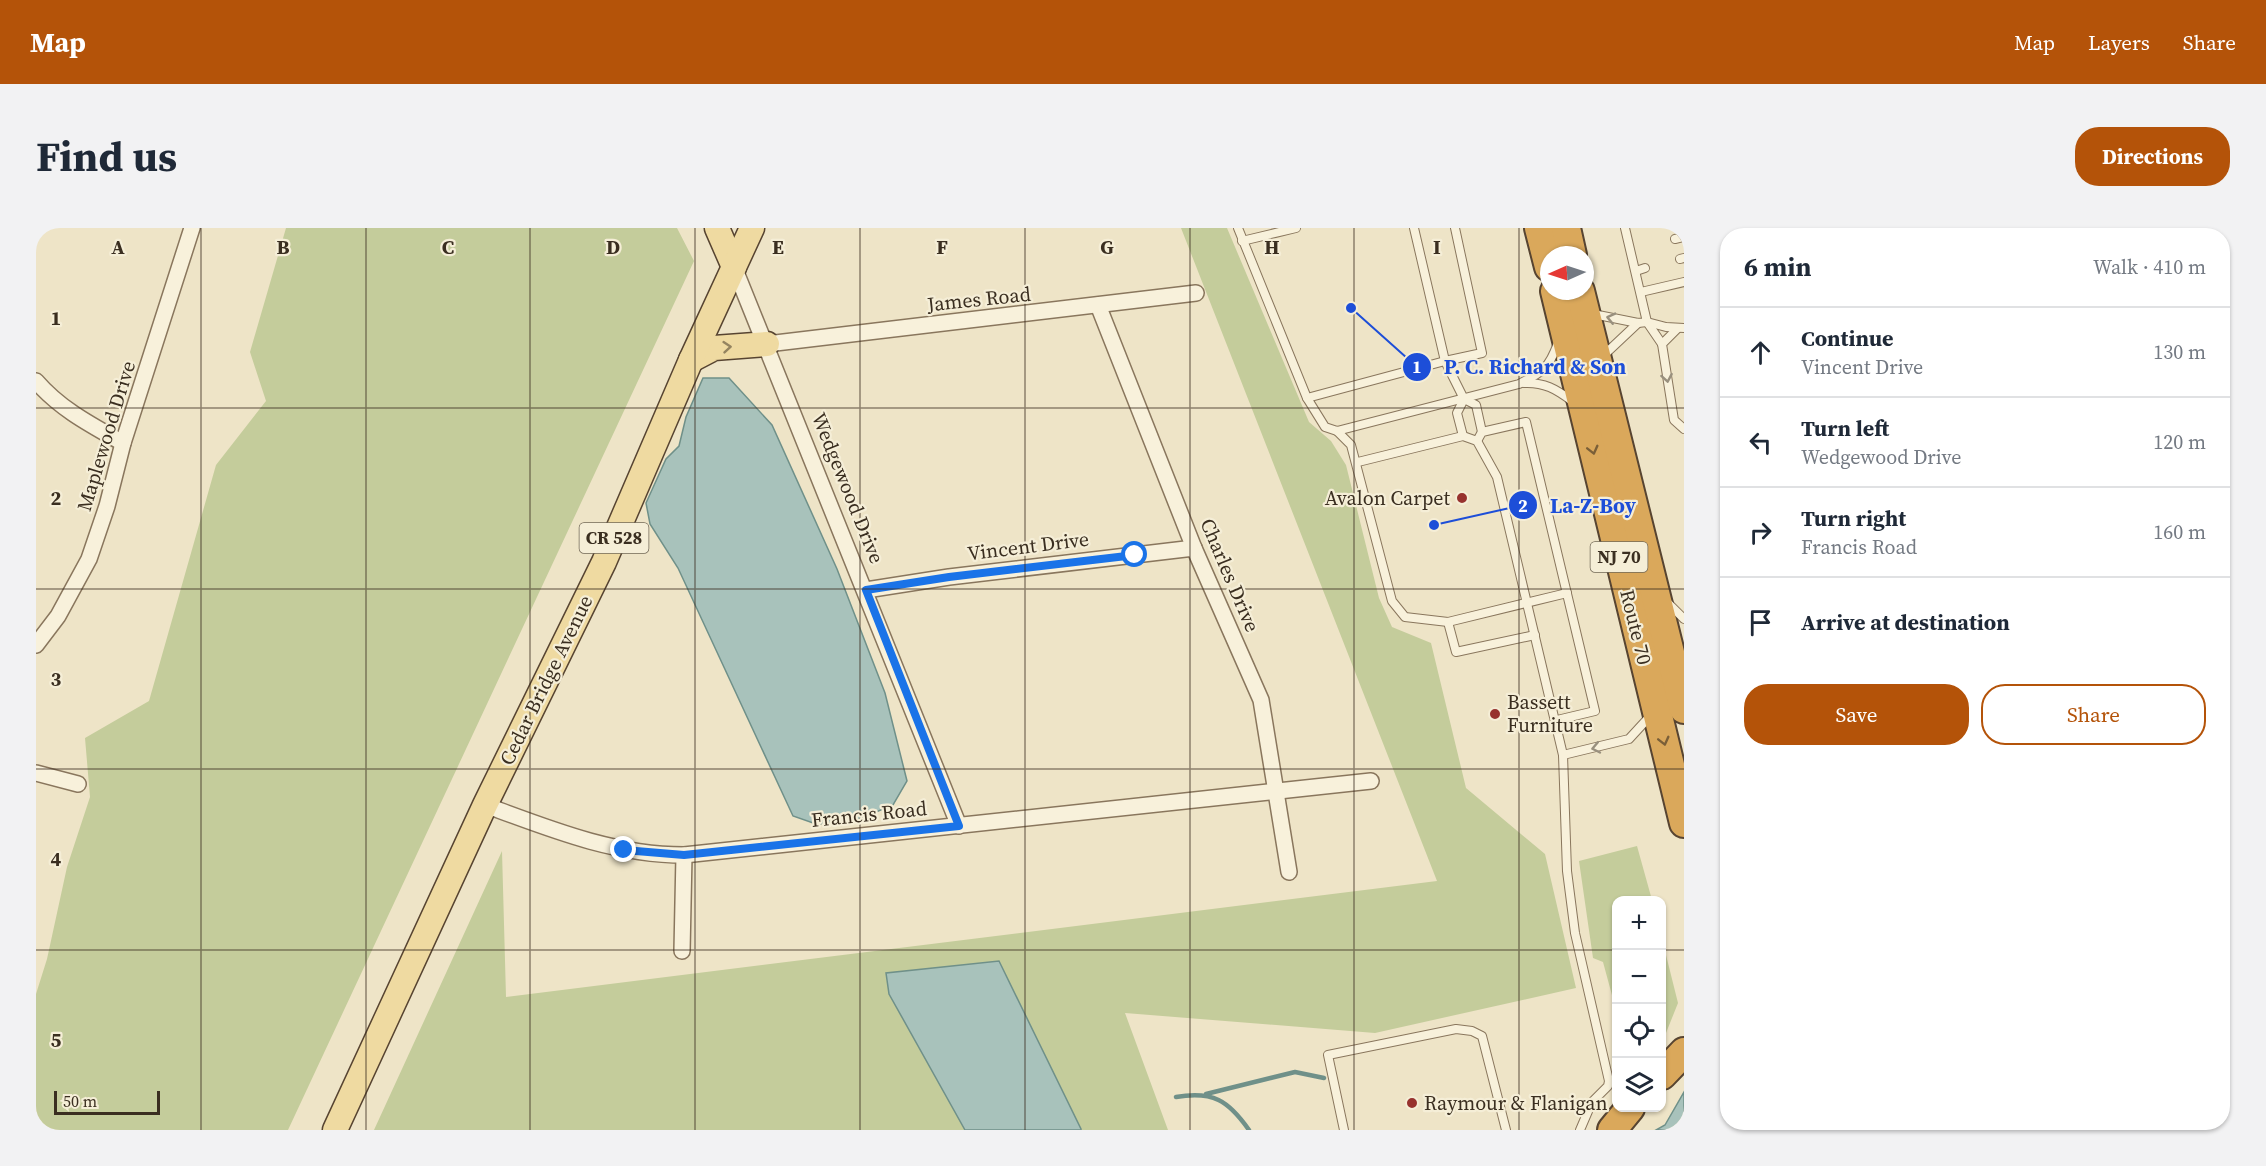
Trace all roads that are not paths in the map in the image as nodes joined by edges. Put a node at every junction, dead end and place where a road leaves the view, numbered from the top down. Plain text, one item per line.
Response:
1 (192, 228) edge
2 (717, 228) edge
3 (752, 228) edge
4 (1239, 228) edge
5 (1296, 228) edge
6 (1414, 228) edge
7 (1455, 228) edge
8 (1539, 228) edge
9 (1566, 228) edge
10 (1625, 228) edge
11 (1684, 237) edge
12 (1675, 239) dead end
13 (1242, 241) junction
14 (1544, 246) edge
15 (1570, 246) edge
16 (734, 267) junction
17 (1645, 268) dead end
18 (1636, 271) junction
19 (1684, 282) edge
20 (1641, 292) junction
21 (1196, 293) dead end
22 (1098, 305) junction
23 (1576, 310) edge
24 (1647, 322) junction
25 (1638, 323) junction
26 (1681, 328) edge
27 (767, 344) junction
28 (1662, 344) junction
29 (690, 360) junction
30 (1445, 361) junction
31 (1596, 363) junction
32 (36, 381) edge
33 (1519, 384) junction
34 (1307, 398) junction
35 (1464, 399) junction
36 (1582, 409) junction
37 (1684, 429) edge
38 (1337, 431) junction
39 (1482, 432) junction
40 (1463, 436) junction
41 (1477, 441) junction
42 (123, 443) junction
43 (1358, 462) junction
44 (1194, 548) junction
45 (866, 590) junction
46 (1654, 591) junction
47 (1567, 593) junction
48 (1527, 603) junction
49 (1684, 619) edge
50 (1448, 622) junction
51 (1536, 635) junction
52 (36, 645) edge
53 (1681, 671) edge
54 (1670, 709) edge
55 (1557, 720) junction
56 (1563, 755) junction
57 (36, 773) edge
58 (1371, 781) dead end
59 (78, 784) dead end
60 (1276, 791) junction
61 (485, 805) junction
62 (1684, 823) edge
63 (959, 826) junction
64 (684, 855) junction
65 (1289, 872) dead end
66 (682, 951) dead end
67 (1684, 1052) edge
68 (1666, 1071) edge
69 (1626, 1112) edge
70 (335, 1130) edge
71 (1344, 1130) edge
72 (1506, 1130) edge
73 (1580, 1130) edge
74 (1612, 1130) edge

1 - 42 street, Maplewood Drive
2 - 16 main road
3 - 16 main road, Cedar Bridge Avenue / CR 528
4 - 13 lane
5 - 13 lane
6 - 30 lane
7 - 30 lane
8 - 14 highway
9 - 15 highway
10 - 18 lane
11 - 12 lane
13 - 34 lane
16 - 27 street, Wedgewood Drive
16 - 29 main road, Cedar Bridge Avenue / CR 528
17 - 18 lane
18 - 20 lane
19 - 20 lane
20 - 24 lane
21 - 22 street, James Road
22 - 27 street, James Road
22 - 44 street, Charles Drive
25 -> 23 lane
23 - 31 highway, Route 70 / NJ 70
23 - 33 lane
23 - 36 highway, Route 70 / NJ 70
24 - 25 lane
24 - 26 lane
24 - 28 lane
25 - 31 lane
26 - 28 lane
29 -> 27 main road
27 - 45 street, Wedgewood Drive
28 -> 37 lane
29 - 61 main road, Cedar Bridge Avenue / CR 528
30 - 34 lane
30 - 35 lane
31 - 46 highway, Route 70 / NJ 70
32 - 42 street
33 - 35 lane
33 - 36 lane
34 - 38 lane
35 - 38 lane
35 - 39 lane
35 - 40 lane
36 -> 54 highway, Route 70 / NJ 70
38 - 43 lane
39 - 41 lane
39 - 47 lane
40 - 41 lane
40 - 43 lane
41 - 48 lane
42 - 52 street, Maplewood Drive
43 - 50 lane
44 - 45 street, Vincent Drive
44 - 60 street, Charles Drive
45 - 63 street, Wedgewood Drive
46 - 49 lane
46 - 53 highway, Route 70 / NJ 70
47 - 48 lane
47 - 55 lane
48 - 50 lane
48 - 51 lane
50 - 51 lane
51 - 55 lane
53 - 54 highway, Route 70 / NJ 70
54 -> 56 lane
54 -> 62 highway, Route 70 / NJ 70
55 - 56 lane
56 - 73 lane
57 - 59 street
58 - 60 street, Francis Road
60 - 63 street, Francis Road
60 - 65 street, Charles Drive
61 - 64 street, Francis Road
61 - 70 main road, Cedar Bridge Avenue / CR 528
63 - 64 street, Francis Road
64 - 66 street
67 - 68 highway
69 - 74 highway
71 - 72 lane

